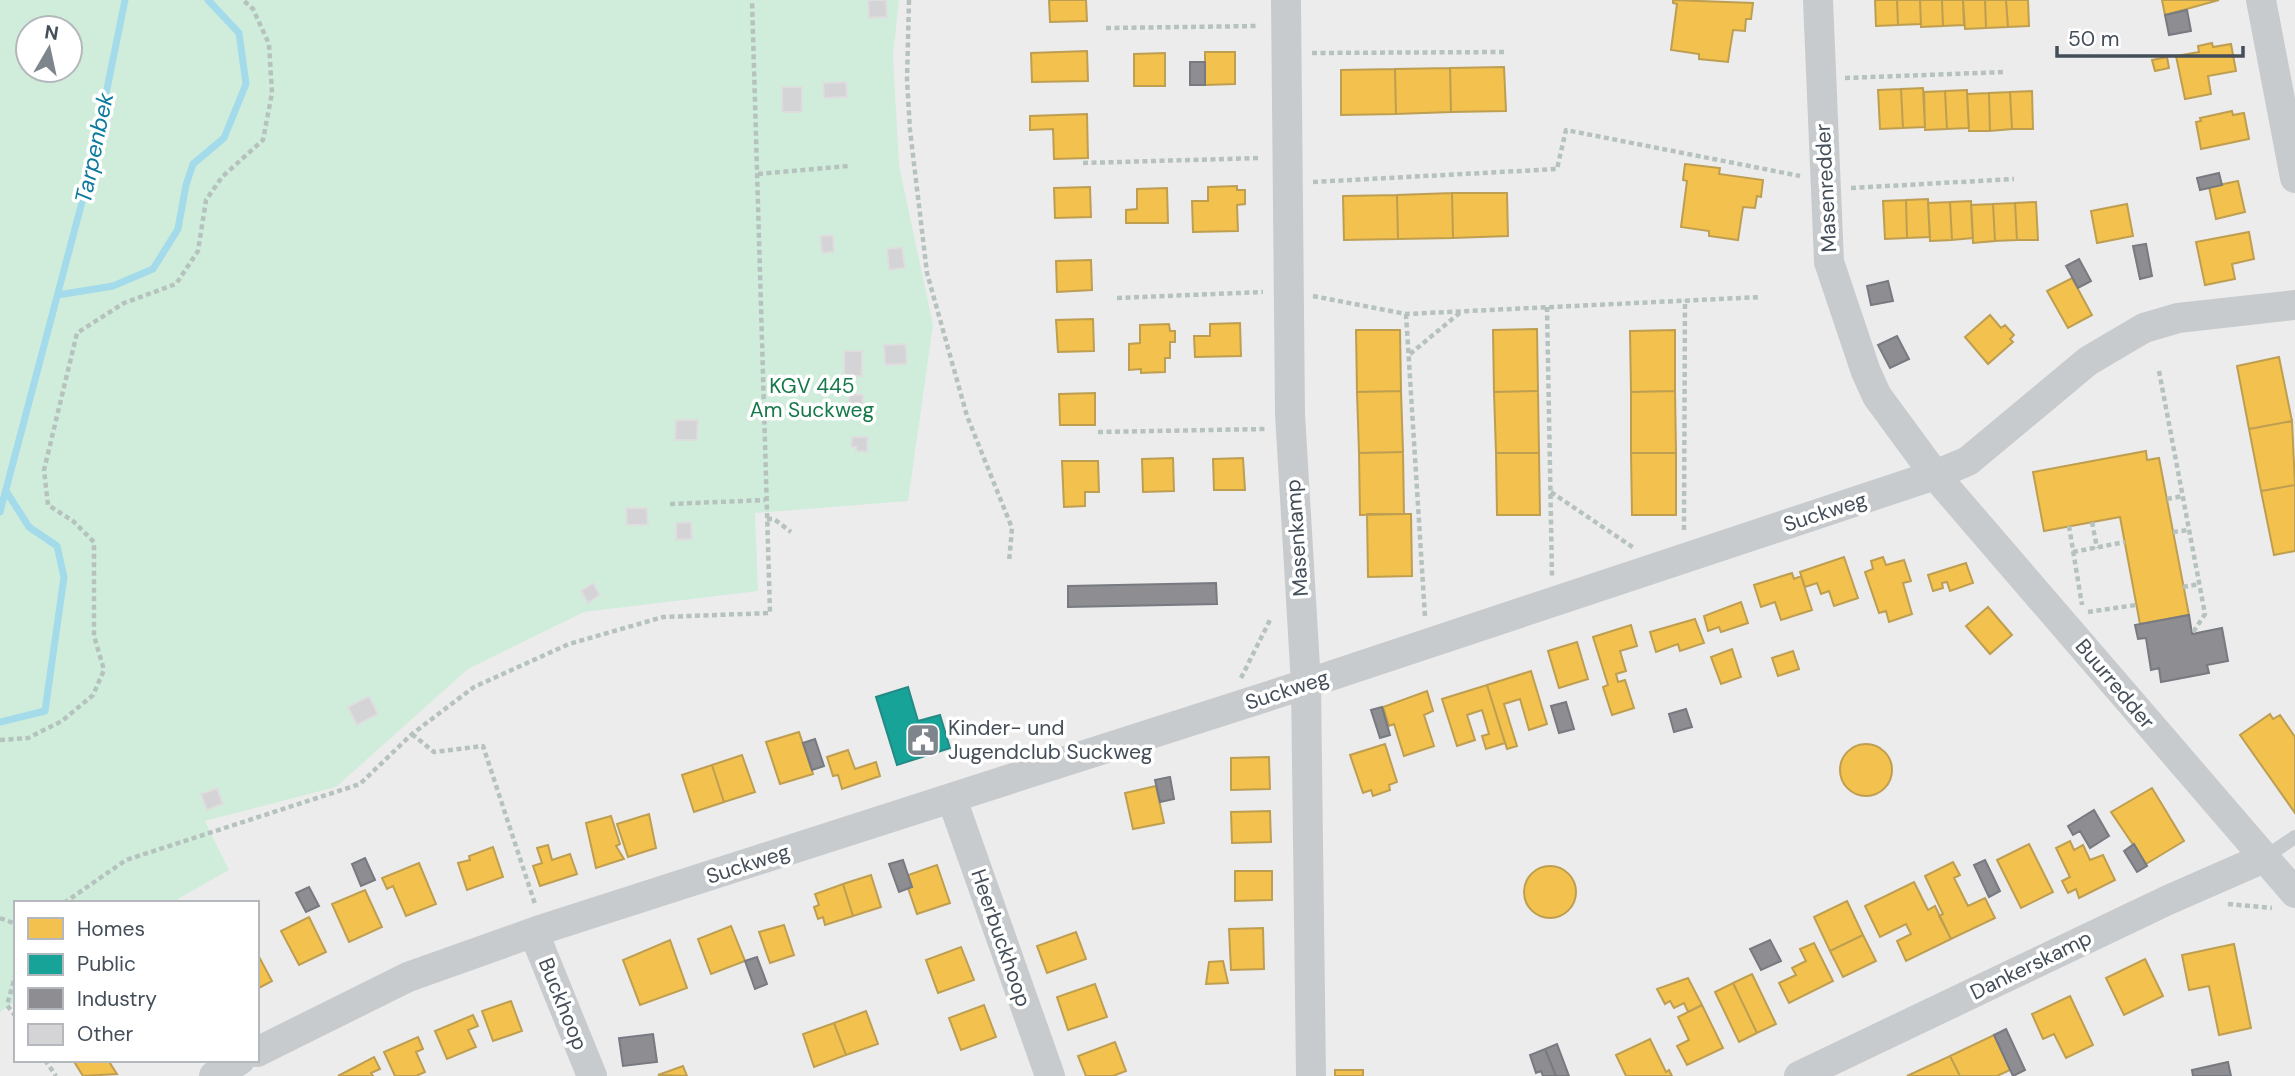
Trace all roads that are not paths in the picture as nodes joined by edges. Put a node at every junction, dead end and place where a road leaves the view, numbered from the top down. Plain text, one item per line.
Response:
1 (1818, 0) edge
2 (2261, 0) edge
3 (1286, 26) edge
4 (2295, 178) edge
5 (2295, 305) edge
6 (1935, 475) junction
7 (1306, 684) junction
8 (952, 799) junction
9 (2295, 837) edge
10 (2264, 859) junction
11 (2289, 901) edge
12 (538, 931) junction
13 (259, 1051) edge
14 (237, 1062) edge
15 (214, 1076) edge
16 (592, 1076) edge
17 (1050, 1076) edge
18 (1311, 1076) edge
19 (1799, 1076) edge

1 - 6 street, Masenredder
2 - 4 street
3 - 7 street, Masenkamp
5 - 6 street, Suckweg
6 - 7 street, Suckweg
6 - 10 street, Buurredder
7 - 8 street, Suckweg
7 - 18 street, Masenkamp
8 - 12 street, Suckweg
8 - 17 street, Heerbuckhoop
9 - 10 lane
10 - 11 street, Buurredder
10 - 19 street, Dankerskamp
12 - 13 street, Suckweg
12 - 16 street, Buckhoop
14 - 15 street

